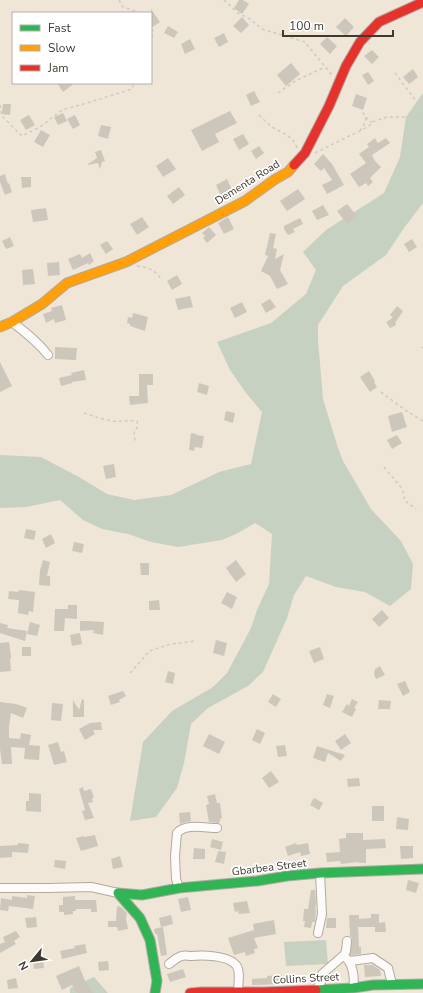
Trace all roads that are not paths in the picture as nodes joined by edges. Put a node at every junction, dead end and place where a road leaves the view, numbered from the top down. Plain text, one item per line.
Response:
1 (423, 2) edge
2 (12, 322) junction
3 (0, 327) edge
4 (48, 356) dead end
5 (217, 828) dead end
6 (423, 869) edge
7 (320, 873) junction
8 (0, 888) edge
9 (179, 888) junction
10 (118, 892) junction
11 (318, 933) dead end
12 (347, 942) dead end
13 (346, 958) junction
14 (169, 964) dead end
15 (392, 984) junction
16 (423, 984) edge
17 (354, 988) junction
18 (316, 991) edge
19 (238, 992) edge
20 (155, 993) edge
21 (190, 993) edge

1 - 2 street, Dementa Road
2 - 3 street, Dementa Road
2 - 4 street
5 - 9 street
6 - 7 street, Gbarbea Street
7 - 9 street, Gbarbea Street
7 - 11 street
8 - 10 street, Gbarbea Street
9 - 10 street, Gbarbea Street
10 - 20 street
12 - 13 street
13 - 15 street
13 - 17 street
13 - 18 street
14 - 19 street
15 - 16 street, Collins Street
15 - 17 street, Collins Street
17 - 18 street, Collins Street
18 - 19 street, Collins Street
19 - 21 street, Collins Street

